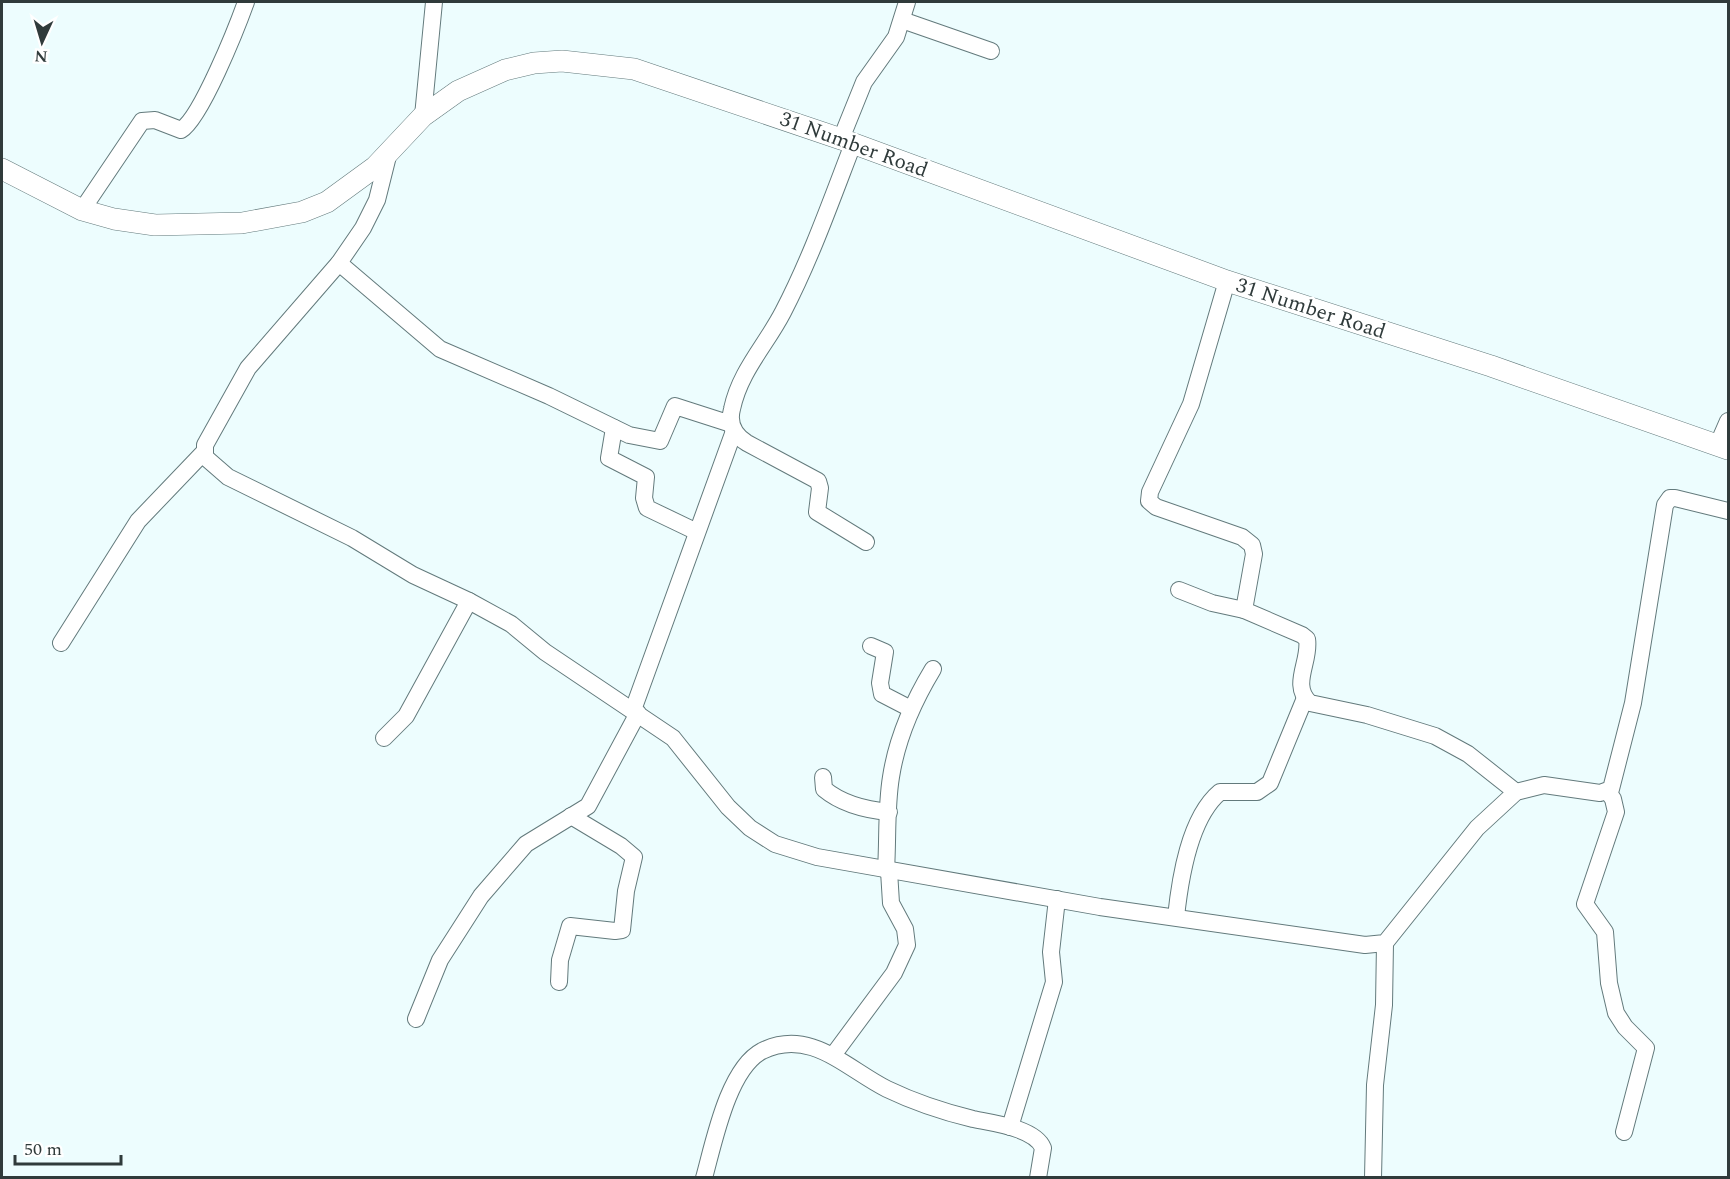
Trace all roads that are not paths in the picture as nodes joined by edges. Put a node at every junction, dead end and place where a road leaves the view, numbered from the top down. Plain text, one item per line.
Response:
1 (246, 2) edge
2 (434, 2) edge
3 (907, 2) edge
4 (902, 20) junction
5 (991, 51) dead end
6 (423, 116) junction
7 (847, 141) junction
8 (387, 156) junction
9 (2, 169) edge
10 (82, 210) junction
11 (339, 263) junction
12 (1227, 281) junction
13 (1728, 421) edge
14 (614, 428) junction
15 (732, 428) junction
16 (1723, 447) edge
17 (204, 452) junction
18 (1728, 511) edge
19 (695, 531) junction
20 (866, 542) dead end
21 (1179, 590) dead end
22 (469, 601) junction
23 (1244, 610) junction
24 (61, 643) dead end
25 (871, 646) dead end
26 (933, 669) dead end
27 (1305, 698) junction
28 (911, 708) junction
29 (635, 711) junction
30 (384, 738) dead end
31 (823, 777) dead end
32 (1516, 792) junction
33 (1608, 792) junction
34 (889, 812) junction
35 (571, 816) junction
36 (887, 870) junction
37 (1057, 899) junction
38 (1176, 918) junction
39 (1385, 943) junction
40 (559, 982) dead end
41 (416, 1019) dead end
42 (834, 1054) junction
43 (1010, 1127) junction
44 (1624, 1132) dead end
45 (704, 1178) edge
46 (1038, 1178) edge
47 (1373, 1178) edge

1 - 10 street
2 - 6 street
3 - 4 street
4 - 5 street
4 - 7 street
6 - 7 main road, 31 Number Road
6 - 8 main road, 31 Number Road
7 - 12 main road, 31 Number Road
7 - 15 street
8 - 10 main road, 31 Number Road
8 - 11 street
9 - 10 main road, 31 Number Road
11 - 14 street
11 - 17 street
12 - 16 main road, 31 Number Road
12 - 23 street
13 - 16 street
14 - 15 street
14 - 19 street
15 - 19 street
15 - 20 street
17 - 22 street
17 - 24 street
18 - 33 street
19 - 29 street
21 - 23 street
22 - 29 street
22 - 30 street
23 - 27 street
25 - 28 street
26 - 28 street
27 - 32 street
27 - 38 street
28 - 34 street
29 - 35 street
29 - 36 street
31 - 34 street
32 - 33 street
32 - 39 street
33 - 44 street
34 - 36 street
35 - 40 street
35 - 41 street
36 - 37 street
36 - 42 street
37 - 38 street
37 - 43 street
38 - 39 street
39 - 47 street
42 - 43 street
42 - 45 street
43 - 46 street

